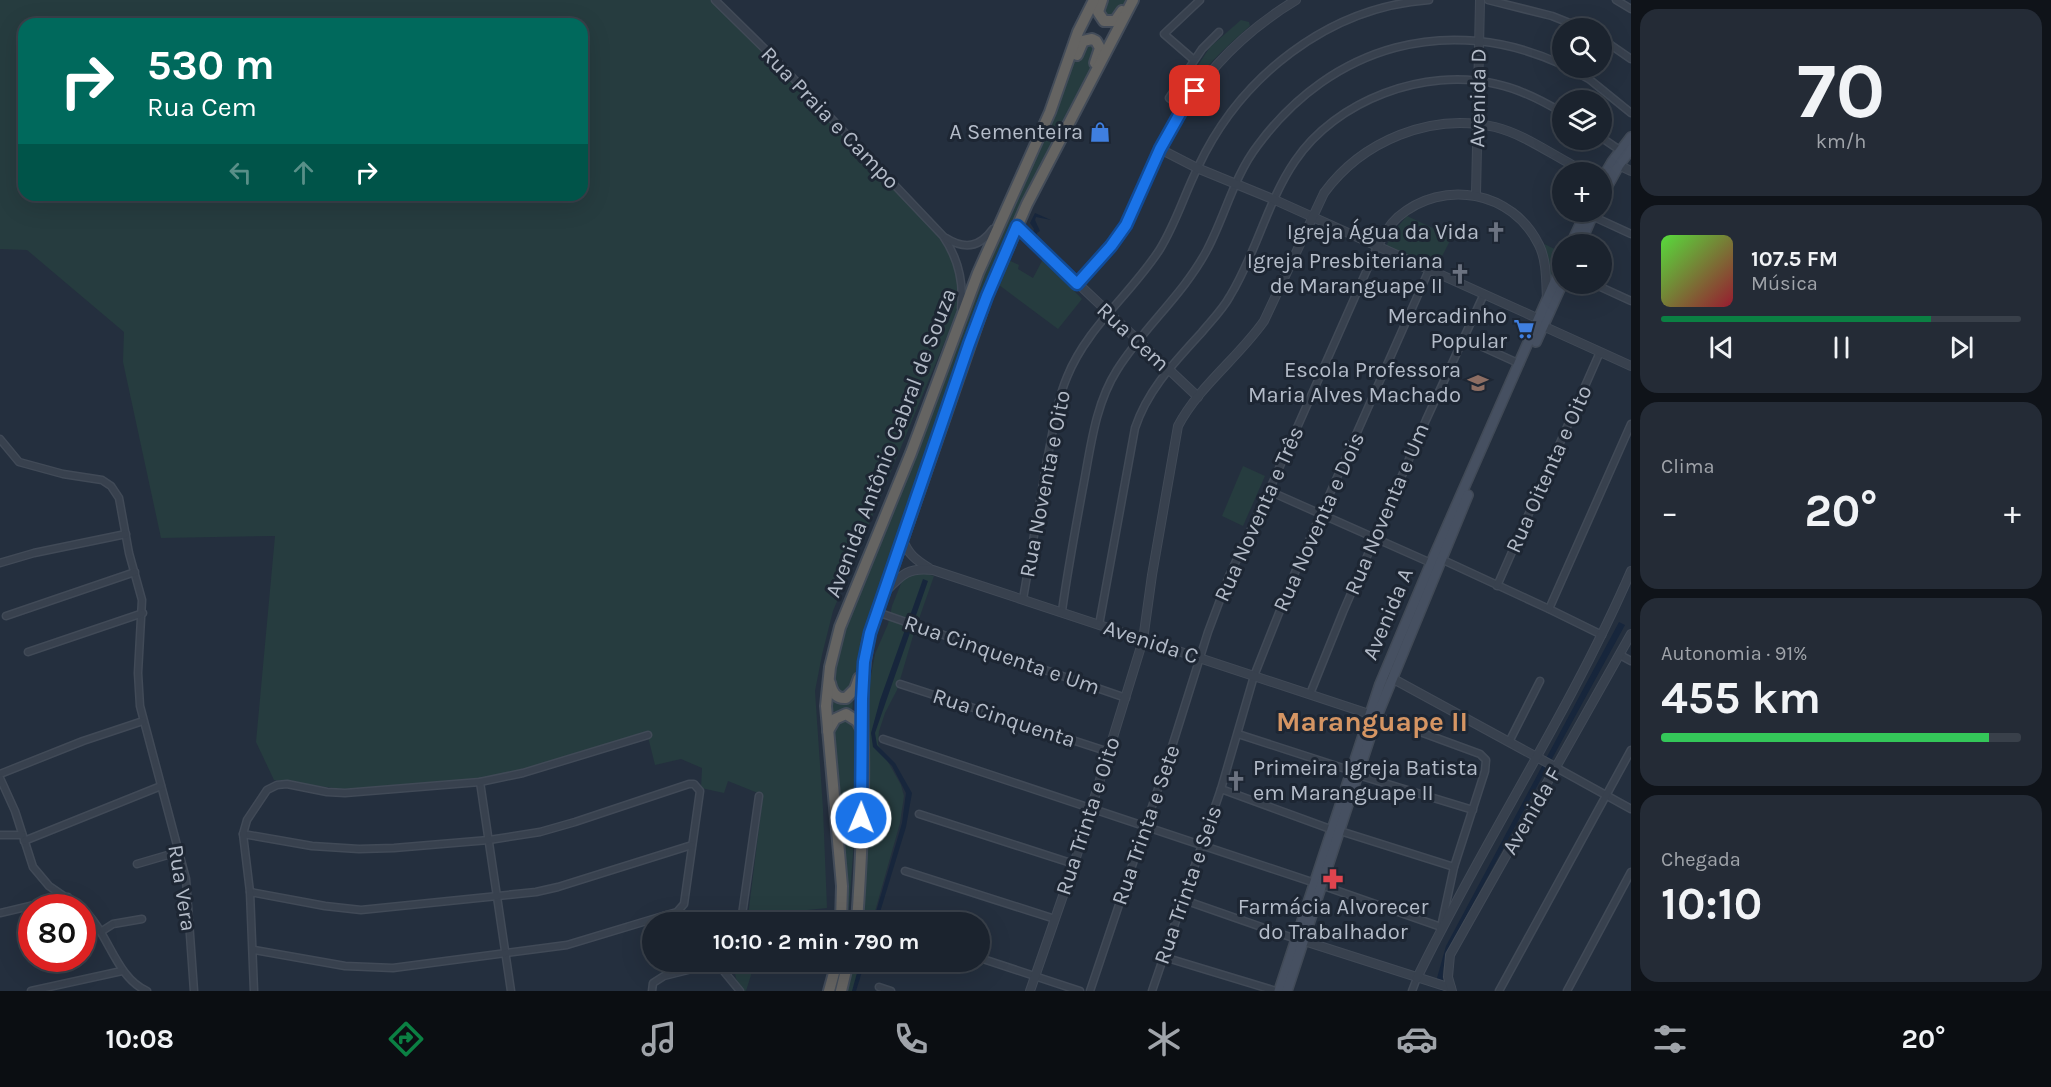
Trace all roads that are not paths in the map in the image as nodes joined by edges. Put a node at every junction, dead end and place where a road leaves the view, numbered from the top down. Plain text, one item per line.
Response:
1 (715, 0) edge
2 (1094, 0) edge
3 (1102, 0) edge
4 (1128, 0) edge
5 (1134, 0) edge
6 (1200, 0) edge
7 (1296, 0) edge
8 (1429, 0) edge
9 (1480, 0) edge
10 (1488, 0) edge
11 (1616, 0) edge
12 (1631, 9) edge
13 (1557, 18) edge
14 (1219, 32) dead end
15 (1480, 40) junction
16 (1612, 46) edge
17 (1631, 59) edge
18 (1194, 60) junction
19 (1552, 60) edge
20 (1587, 78) edge
21 (1479, 81) junction
22 (1552, 107) edge
23 (1183, 108) junction
24 (1050, 112) junction
25 (1631, 113) edge
26 (1478, 124) junction
27 (1631, 137) edge
28 (1612, 143) edge
29 (1057, 148) junction
30 (1160, 149) junction
31 (1626, 151) edge
32 (1568, 162) edge
33 (1615, 164) junction
34 (1612, 167) edge
35 (1197, 168) junction
36 (1612, 171) edge
37 (1631, 171) edge
38 (1236, 183) junction
39 (1476, 195) junction
40 (1275, 200) junction
41 (1003, 217) junction
42 (1313, 218) junction
43 (1608, 222) edge
44 (1017, 226) junction
45 (1631, 234) edge
46 (943, 236) junction
47 (1377, 247) junction
48 (1429, 270) junction
49 (1077, 284) junction
50 (1552, 291) edge
51 (1612, 292) edge
52 (1484, 294) junction
53 (1556, 294) edge
54 (1548, 301) junction
55 (1631, 301) edge
56 (1109, 314) junction
57 (960, 321) junction
58 (1541, 322) junction
59 (1463, 338) junction
60 (1138, 341) junction
61 (1600, 352) junction
62 (1520, 364) junction
63 (1631, 366) edge
64 (1168, 370) junction
65 (1198, 397) junction
66 (1631, 424) edge
67 (0, 439) edge
68 (1269, 491) junction
69 (1321, 515) junction
70 (126, 534) junction
71 (1375, 539) junction
72 (903, 540) junction
73 (1441, 559) junction
74 (0, 563) edge
75 (1431, 563) junction
76 (933, 570) junction
77 (1631, 571) edge
78 (135, 572) junction
79 (1497, 586) junction
80 (885, 592) junction
81 (1023, 599) junction
82 (1549, 609) junction
83 (1062, 611) junction
84 (877, 612) junction
85 (143, 613) junction
86 (6, 616) dead end
87 (1100, 625) junction
88 (1631, 634) edge
89 (1602, 635) junction
90 (1143, 640) junction
91 (28, 652) dead end
92 (1620, 655) junction
93 (1200, 659) junction
94 (1631, 661) edge
95 (864, 662) junction
96 (829, 676) junction
97 (1254, 676) junction
98 (1388, 676) junction
99 (1540, 681) dead end
100 (900, 684) dead end
101 (1310, 694) junction
102 (1126, 698) junction
103 (1373, 715) junction
104 (143, 721) junction
105 (862, 730) junction
106 (827, 732) junction
107 (1238, 734) junction
108 (648, 735) dead end
109 (883, 739) dead end
110 (1509, 742) junction
111 (1631, 750) edge
112 (1108, 752) junction
113 (1539, 758) junction
114 (1556, 768) junction
115 (1355, 773) junction
116 (0, 776) edge
117 (480, 782) junction
118 (161, 786) junction
119 (1221, 789) junction
120 (1605, 795) junction
121 (759, 796) dead end
122 (1091, 809) junction
123 (1631, 809) edge
124 (1473, 810) junction
125 (919, 814) dead end
126 (1146, 828) junction
127 (1336, 831) junction
128 (243, 834) junction
129 (0, 835) edge
130 (23, 838) junction
131 (489, 840) junction
132 (1203, 844) junction
133 (693, 846) junction
134 (178, 852) junction
135 (137, 864) dead end
136 (1074, 864) junction
137 (1454, 867) junction
138 (905, 871) dead end
139 (1631, 872) edge
140 (1318, 884) junction
141 (250, 892) junction
142 (63, 894) edge
143 (497, 896) junction
144 (1184, 900) junction
145 (18, 909) edge
146 (742, 912) edge
147 (841, 912) edge
148 (858, 912) edge
149 (0, 913) edge
150 (142, 919) dead end
151 (1054, 919) junction
152 (96, 924) edge
153 (1441, 927) junction
154 (102, 931) junction
155 (1300, 940) junction
156 (254, 950) junction
157 (506, 954) junction
158 (1164, 957) junction
159 (990, 961) edge
160 (122, 971) junction
161 (679, 972) edge
162 (726, 972) edge
163 (834, 972) edge
164 (845, 972) edge
165 (1035, 976) junction
166 (1417, 978) junction
167 (879, 987) dead end
168 (59, 988) edge
169 (1450, 989) edge
170 (31, 991) edge
171 (147, 991) edge
172 (194, 991) edge
173 (254, 991) edge
174 (510, 991) edge
175 (652, 991) edge
176 (740, 991) edge
177 (829, 991) edge
178 (840, 991) edge
179 (891, 991) edge
180 (1030, 991) edge
181 (1080, 991) edge
182 (1090, 991) edge
183 (1152, 991) edge
184 (1277, 991) edge
185 (1287, 991) edge
186 (1412, 991) edge
187 (1498, 991) edge
188 (1567, 991) edge

1 - 46 street, Rua Praia e Campo
2 - 24 highway, Avenida Antônio Cabral de Souza
3 - 4 highway
5 - 29 highway, Avenida Antônio Cabral de Souza
6 - 18 street
7 - 23 street
8 - 35 street, Rua Noventa e Oito
9 - 15 street, Avenida D
10 - 13 street
11 - 12 street
14 - 18 street
15 - 19 street
15 - 21 street, Avenida D
15 - 38 street
16 - 17 street
18 - 23 street
20 - 25 street
21 - 22 street
21 - 26 street, Avenida D
21 - 40 street
23 - 30 street
24 - 29 highway
24 - 41 highway, Avenida Antônio Cabral de Souza
26 - 32 street, Rua Trinta e Oito
26 - 39 street, Avenida D
26 - 42 street, Rua Trinta e Oito
27 - 31 main road
28 - 31 street
29 - 44 highway, Avenida Antônio Cabral de Souza
30 - 35 street
30 - 49 street
31 - 33 main road
33 - 34 main road
33 - 36 main road
33 - 37 street
35 - 38 street
35 - 56 street, Rua Noventa e Oito
38 - 40 street
38 - 60 street
39 - 47 street, Rua Noventa e Três
39 - 54 street, Rua Noventa e Três
40 - 42 street
40 - 64 street
41 - 46 street, Rua Praia e Campo
41 - 57 highway, Avenida Antônio Cabral de Souza
42 - 47 street
42 - 65 street, Rua Trinta e Oito
43 - 45 street
44 - 49 street, Rua Cem
44 - 72 highway, Avenida Antônio Cabral de Souza
46 - 57 street, Rua Praia e Campo
47 - 48 street
47 - 68 street, Rua Noventa e Três
48 - 52 street
48 - 69 street, Rua Noventa e Dois
49 - 56 street, Rua Cem
50 - 54 main road, Avenida A
51 - 55 street
52 - 58 street
52 - 59 street, Rua Noventa e Um
53 - 58 main road, Avenida A
54 - 58 main road, Avenida A
56 - 60 street, Rua Cem
56 - 81 street, Rua Noventa e Oito
57 - 96 highway, Avenida Antônio Cabral de Souza
58 - 61 street
58 - 62 main road, Avenida A
58 - 73 main road, Avenida A
59 - 62 street
59 - 71 street, Rua Noventa e Um
60 - 64 street, Rua Cem
60 - 83 street
61 - 63 street
61 - 79 street, Rua Oitenta e Oito
62 - 75 main road, Avenida A
64 - 65 street, Rua Cem
64 - 87 street
65 - 90 street, Rua Trinta e Oito
66 - 82 street
67 - 70 street, Rua Vera
68 - 69 street
68 - 93 street, Rua Noventa e Três
69 - 71 street
69 - 97 street, Rua Noventa e Dois
70 - 74 street
70 - 78 street, Rua Vera
71 - 75 street
71 - 101 street, Rua Noventa e Um
72 - 76 street
72 - 80 highway, Avenida Antônio Cabral de Souza
73 - 75 street
73 - 79 street
73 - 98 main road, Avenida A
75 - 98 main road, Avenida A
76 - 80 street
76 - 81 street, Avenida C
77 - 89 street
78 - 85 street, Rua Vera
78 - 86 street
79 - 82 street
80 - 84 highway, Avenida Antônio Cabral de Souza
81 - 83 street, Avenida C
82 - 89 street
83 - 87 street, Avenida C
84 - 95 highway, Avenida Antônio Cabral de Souza
84 - 102 street, Rua Cinquenta e Um
85 - 91 street
85 - 104 street, Rua Vera
87 - 90 street, Avenida C
88 - 92 street, Avenida F
89 - 113 street
90 - 93 street, Avenida C
90 - 102 street, Rua Trinta e Oito
92 - 94 street
92 - 114 street, Avenida F
93 - 97 street, Avenida C
93 - 126 street, Rua Trinta e Sete
95 - 96 highway
95 - 105 highway, Avenida Antônio Cabral de Souza
96 - 106 highway, Avenida Antônio Cabral de Souza
97 - 101 street, Avenida C
97 - 107 street, Rua Trinta e Seis
98 - 103 main road, Avenida A
98 - 110 street
99 - 110 street
100 - 112 street, Rua Cinquenta
101 - 103 street, Avenida C
102 - 112 street, Rua Trinta e Oito
103 - 115 main road, Avenida A
103 - 124 street
104 - 116 street
104 - 118 street, Rua Vera
105 - 106 highway
105 - 148 highway, Avenida Antônio Cabral de Souza
106 - 147 highway, Avenida Antônio Cabral de Souza
107 - 115 street
107 - 119 street, Rua Trinta e Seis
108 - 117 street
109 - 122 street
110 - 113 street
111 - 120 street
112 - 122 street, Rua Trinta e Oito
113 - 114 street
113 - 153 street
114 - 120 street
114 - 169 street, Avenida F
115 - 124 street
115 - 127 main road, Avenida A
116 - 130 street
117 - 128 street
117 - 131 street
118 - 130 street
118 - 134 street, Rua Vera
119 - 127 street
119 - 132 street, Rua Trinta e Seis
120 - 123 street
120 - 187 street
121 - 146 street
122 - 126 street
122 - 136 street, Rua Trinta e Oito
124 - 137 street
125 - 136 street
126 - 132 street
126 - 182 street, Rua Trinta e Sete
127 - 137 street
127 - 140 main road, Avenida A
128 - 131 street
128 - 141 street
129 - 130 street
130 - 142 street
131 - 133 street
131 - 143 street
132 - 140 street
132 - 144 street, Rua Trinta e Seis
133 - 143 street
133 - 157 street
134 - 135 street
134 - 172 street, Rua Vera
136 - 151 street, Rua Trinta e Oito
137 - 153 street
138 - 151 street
139 - 188 street
140 - 153 street
140 - 155 main road, Avenida A
141 - 143 street
141 - 156 street
143 - 157 street
144 - 155 street
144 - 158 street, Rua Trinta e Seis
145 - 149 street
150 - 154 street
151 - 165 street, Rua Trinta e Oito
152 - 154 street
153 - 166 street
154 - 160 street
155 - 166 street
155 - 184 main road, Avenida A
155 - 185 main road, Avenida A
156 - 157 street
156 - 173 street
157 - 174 street
158 - 183 street, Rua Trinta e Seis
158 - 184 street
159 - 165 street
160 - 168 street
160 - 171 street
161 - 175 street
162 - 176 street
163 - 177 highway
164 - 178 highway
165 - 180 street, Rua Trinta e Oito
165 - 181 street
166 - 169 street
166 - 186 street
167 - 179 street
168 - 170 street

